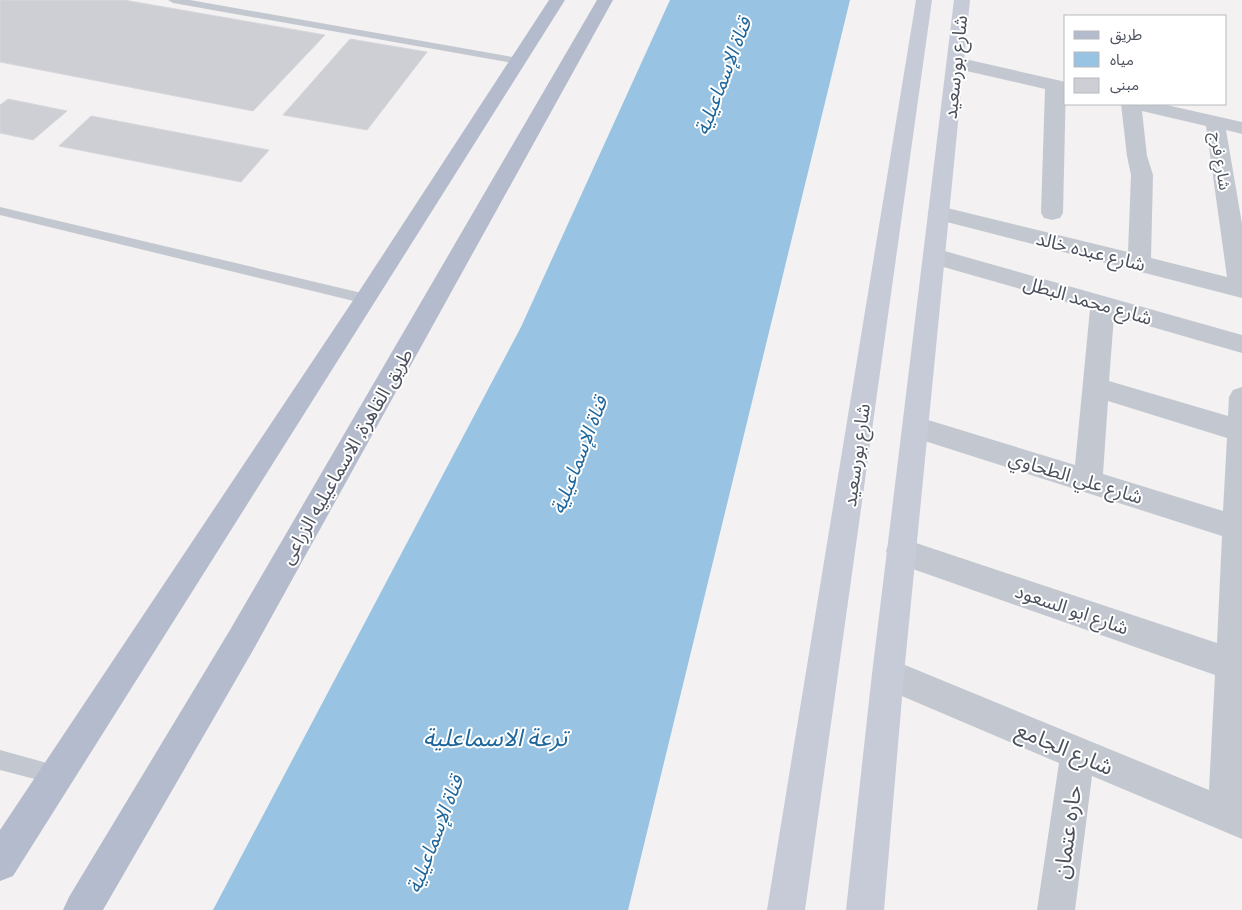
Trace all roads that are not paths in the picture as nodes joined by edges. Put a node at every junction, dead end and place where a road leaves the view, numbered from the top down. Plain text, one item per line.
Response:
1 (173, 0) edge
2 (557, 0) edge
3 (605, 0) edge
4 (924, 0) edge
5 (962, 0) edge
6 (518, 61) junction
7 (956, 63) junction
8 (1060, 86) edge
9 (1131, 105) edge
10 (1141, 105) edge
11 (1216, 122) junction
12 (1242, 128) edge
13 (0, 211) edge
14 (939, 213) junction
15 (1052, 213) dead end
16 (934, 256) junction
17 (1139, 262) junction
18 (1241, 289) edge
19 (366, 299) junction
20 (1103, 304) junction
21 (1242, 344) edge
22 (1096, 387) junction
23 (1242, 397) edge
24 (915, 426) junction
25 (1241, 451) edge
26 (1088, 480) junction
27 (1238, 547) edge
28 (902, 550) junction
29 (1237, 666) edge
30 (888, 674) junction
31 (1078, 753) junction
32 (0, 760) edge
33 (58, 775) junction
34 (1234, 818) edge
35 (0, 863) edge
36 (82, 910) edge
37 (786, 910) edge
38 (865, 910) edge
39 (1056, 910) edge

1 - 6 lane
2 - 6 main road
3 - 36 main road, طريق القاهرة, الاسماعيليه الزراعى
4 - 37 main road, شارع بورسعيد
5 - 7 main road, شارع بورسعيد
6 - 19 main road
7 - 8 street
7 - 14 main road, شارع بورسعيد
8 - 15 street
9 - 17 street
10 - 11 street
11 - 12 street
11 - 18 street, شارع فرج
13 - 19 lane
14 - 16 main road, شارع بورسعيد
14 - 17 street, شارع عبده خالد
16 - 20 street, شارع محمد البطل
16 - 24 main road, شارع بورسعيد
17 - 18 street, شارع عبده خالد
19 - 33 main road
20 - 21 street, شارع محمد البطل
20 - 22 street
22 - 25 street
22 - 26 street
23 - 25 street
24 - 26 street, شارع علي الطحاوي
24 - 28 main road, شارع بورسعيد
25 - 27 street
26 - 27 street, شارع علي الطحاوي
27 - 29 street
28 - 29 street, شارع ابو السعود
28 - 30 main road, شارع بورسعيد
29 - 34 street
30 - 31 street, شارع الجامع
30 - 38 main road, شارع بورسعيد
31 - 34 street, شارع الجامع
31 - 39 street, حاره عتمان
32 - 33 lane
33 - 35 main road

